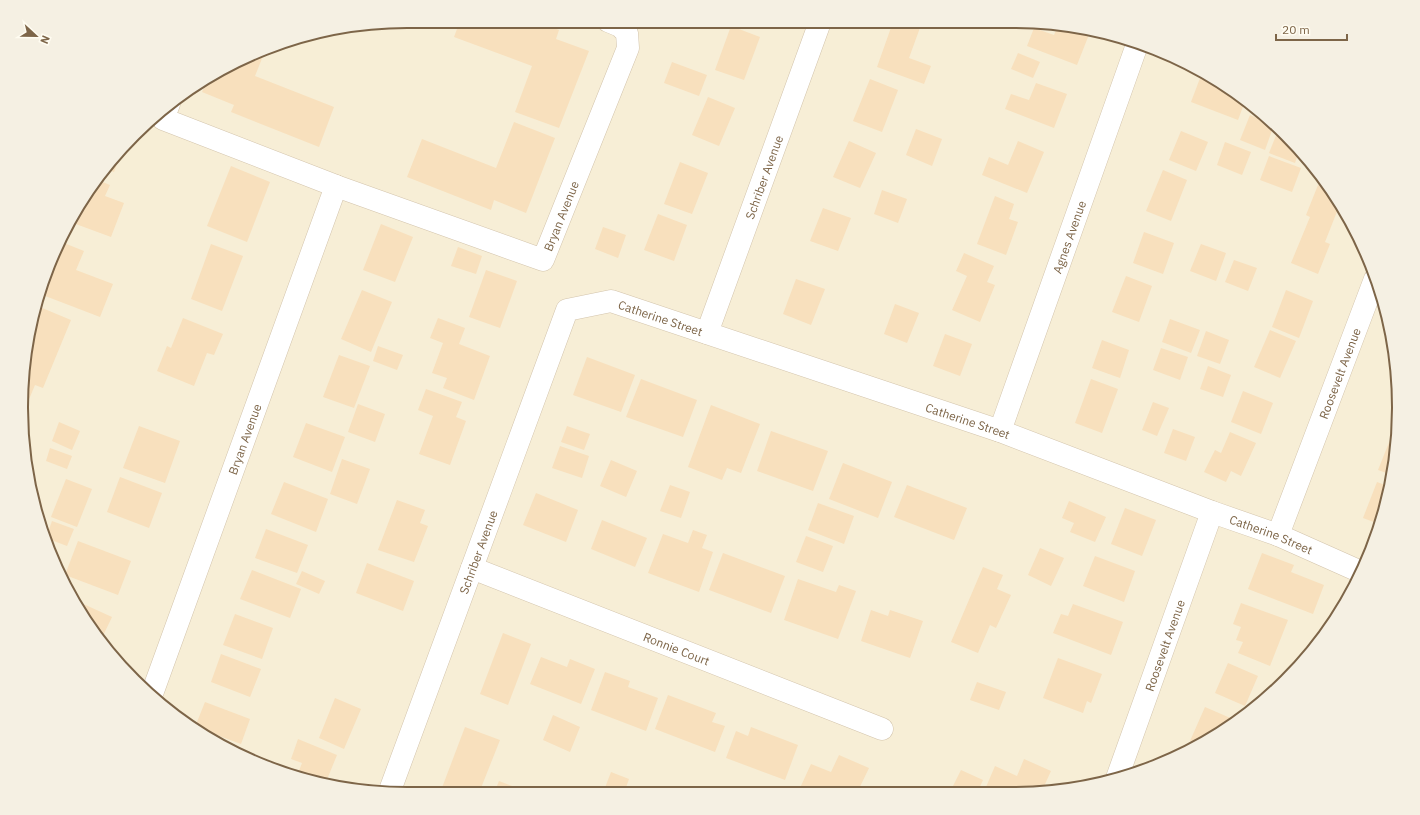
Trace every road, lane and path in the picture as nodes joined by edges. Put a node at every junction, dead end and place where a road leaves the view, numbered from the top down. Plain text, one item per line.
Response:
1 (622, 28) edge
2 (818, 28) edge
3 (1136, 49) edge
4 (165, 116) edge
5 (336, 186) junction
6 (1372, 287) edge
7 (567, 310) joint
8 (707, 333) junction
9 (1000, 431) junction
10 (1212, 512) junction
11 (1278, 535) junction
12 (472, 568) junction
13 (1355, 570) edge
14 (154, 690) edge
15 (882, 729) dead end
16 (1118, 772) edge
17 (391, 786) edge

1 - 5 street, Bryan Avenue
2 - 8 street, Schriber Avenue
3 - 9 street, Agnes Avenue
4 - 5 street, Bryan Avenue
5 - 14 street, Bryan Avenue
6 - 11 street, Roosevelt Avenue
7 - 8 street, Catherine Street
7 - 12 street, Schriber Avenue
8 - 9 street, Catherine Street
9 - 10 street, Catherine Street
10 - 11 street, Catherine Street
10 - 16 street, Roosevelt Avenue
11 - 13 street, Catherine Street
12 - 15 street, Ronnie Court
12 - 17 street, Schriber Avenue

